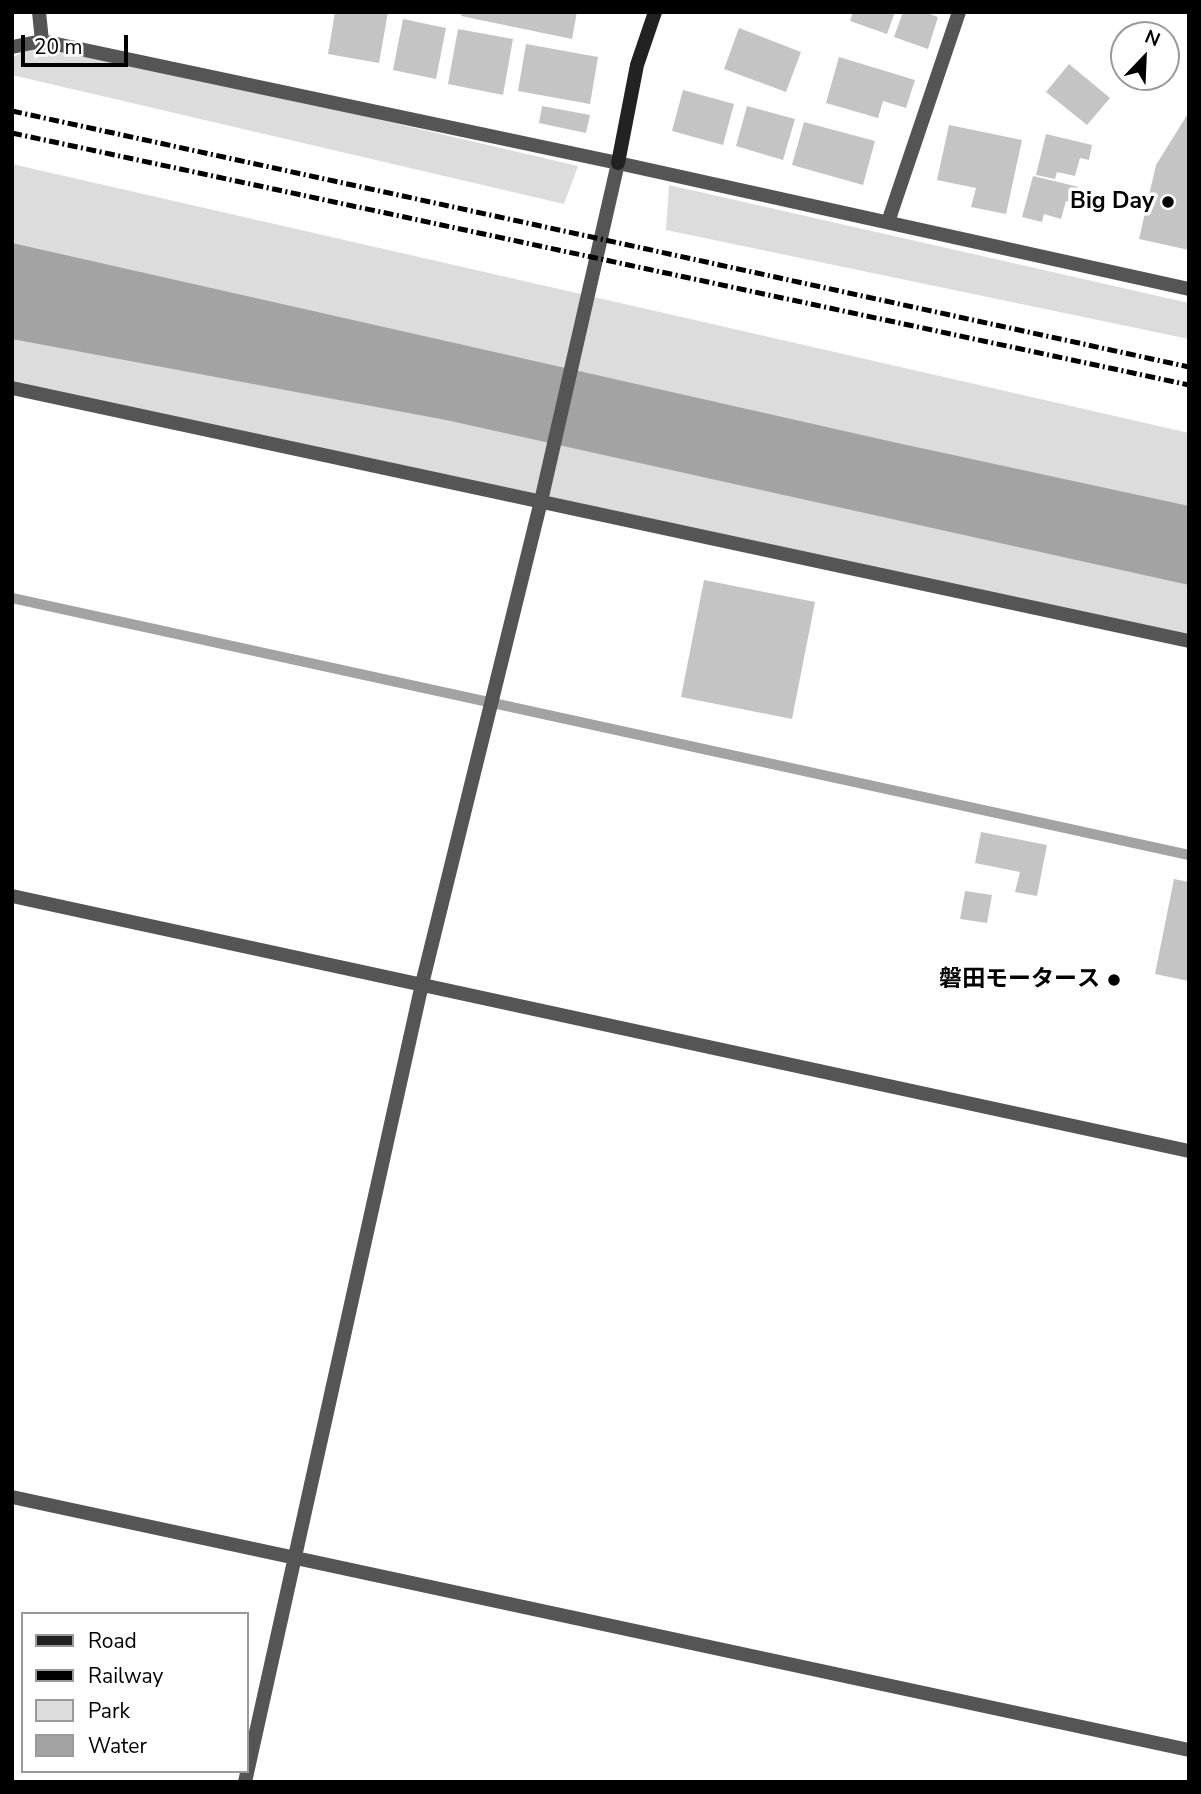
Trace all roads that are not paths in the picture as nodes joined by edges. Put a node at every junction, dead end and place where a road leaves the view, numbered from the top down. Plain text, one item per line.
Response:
1 (39, 12) edge
2 (655, 12) edge
3 (959, 12) edge
4 (42, 41) junction
5 (12, 47) edge
6 (618, 163) junction
7 (888, 222) junction
8 (1189, 289) edge
9 (12, 388) edge
10 (541, 501) junction
11 (1189, 641) edge
12 (12, 896) edge
13 (422, 984) junction
14 (1189, 1151) edge
15 (12, 1497) edge
16 (296, 1559) junction
17 (1189, 1749) edge
18 (248, 1769) edge

1 - 4 street
2 - 6 street
3 - 7 street
4 - 5 street
4 - 6 street
6 - 7 street
6 - 10 street
7 - 8 street
9 - 10 street
10 - 11 street
10 - 13 street
12 - 13 street
13 - 14 street
13 - 16 street
15 - 16 street
16 - 17 street
16 - 18 street

